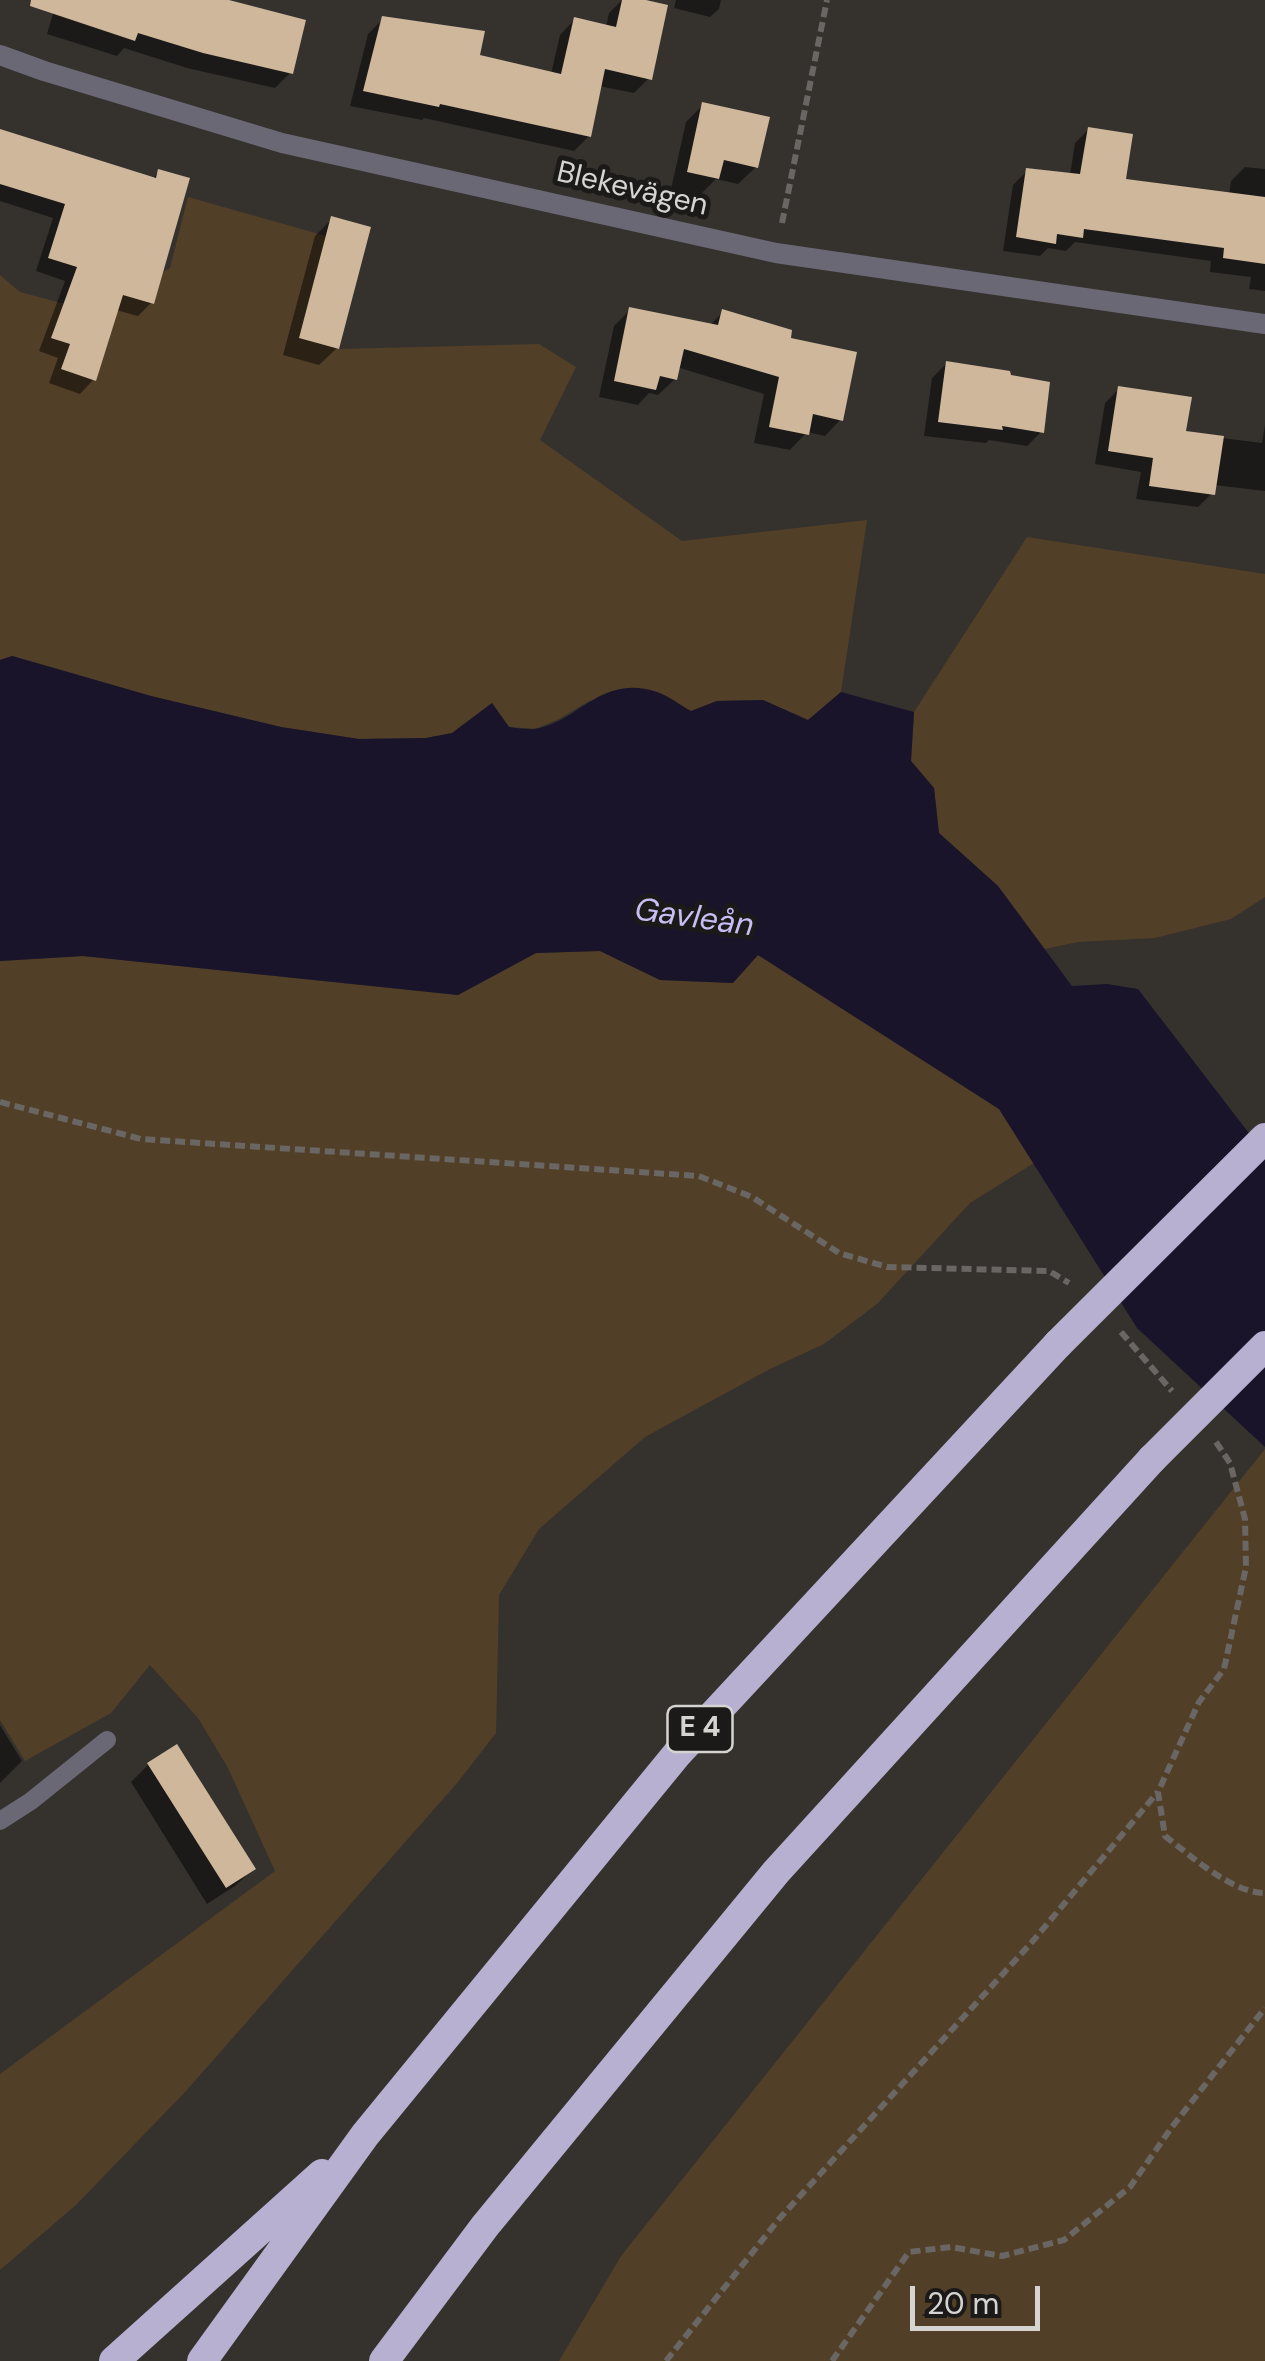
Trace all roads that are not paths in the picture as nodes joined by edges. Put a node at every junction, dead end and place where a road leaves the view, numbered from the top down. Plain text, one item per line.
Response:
1 (0, 55) edge
2 (1265, 324) edge
3 (1265, 1138) edge
4 (1265, 1346) edge
5 (107, 1740) dead end
6 (0, 1821) edge
7 (365, 2135) junction
8 (114, 2361) edge
9 (202, 2361) edge
10 (384, 2361) edge

1 - 2 street, Blekevägen
3 - 7 highway, E 4, bridge
4 - 10 highway, bridge
5 - 6 lane
7 - 8 highway
7 - 9 highway, E 4

